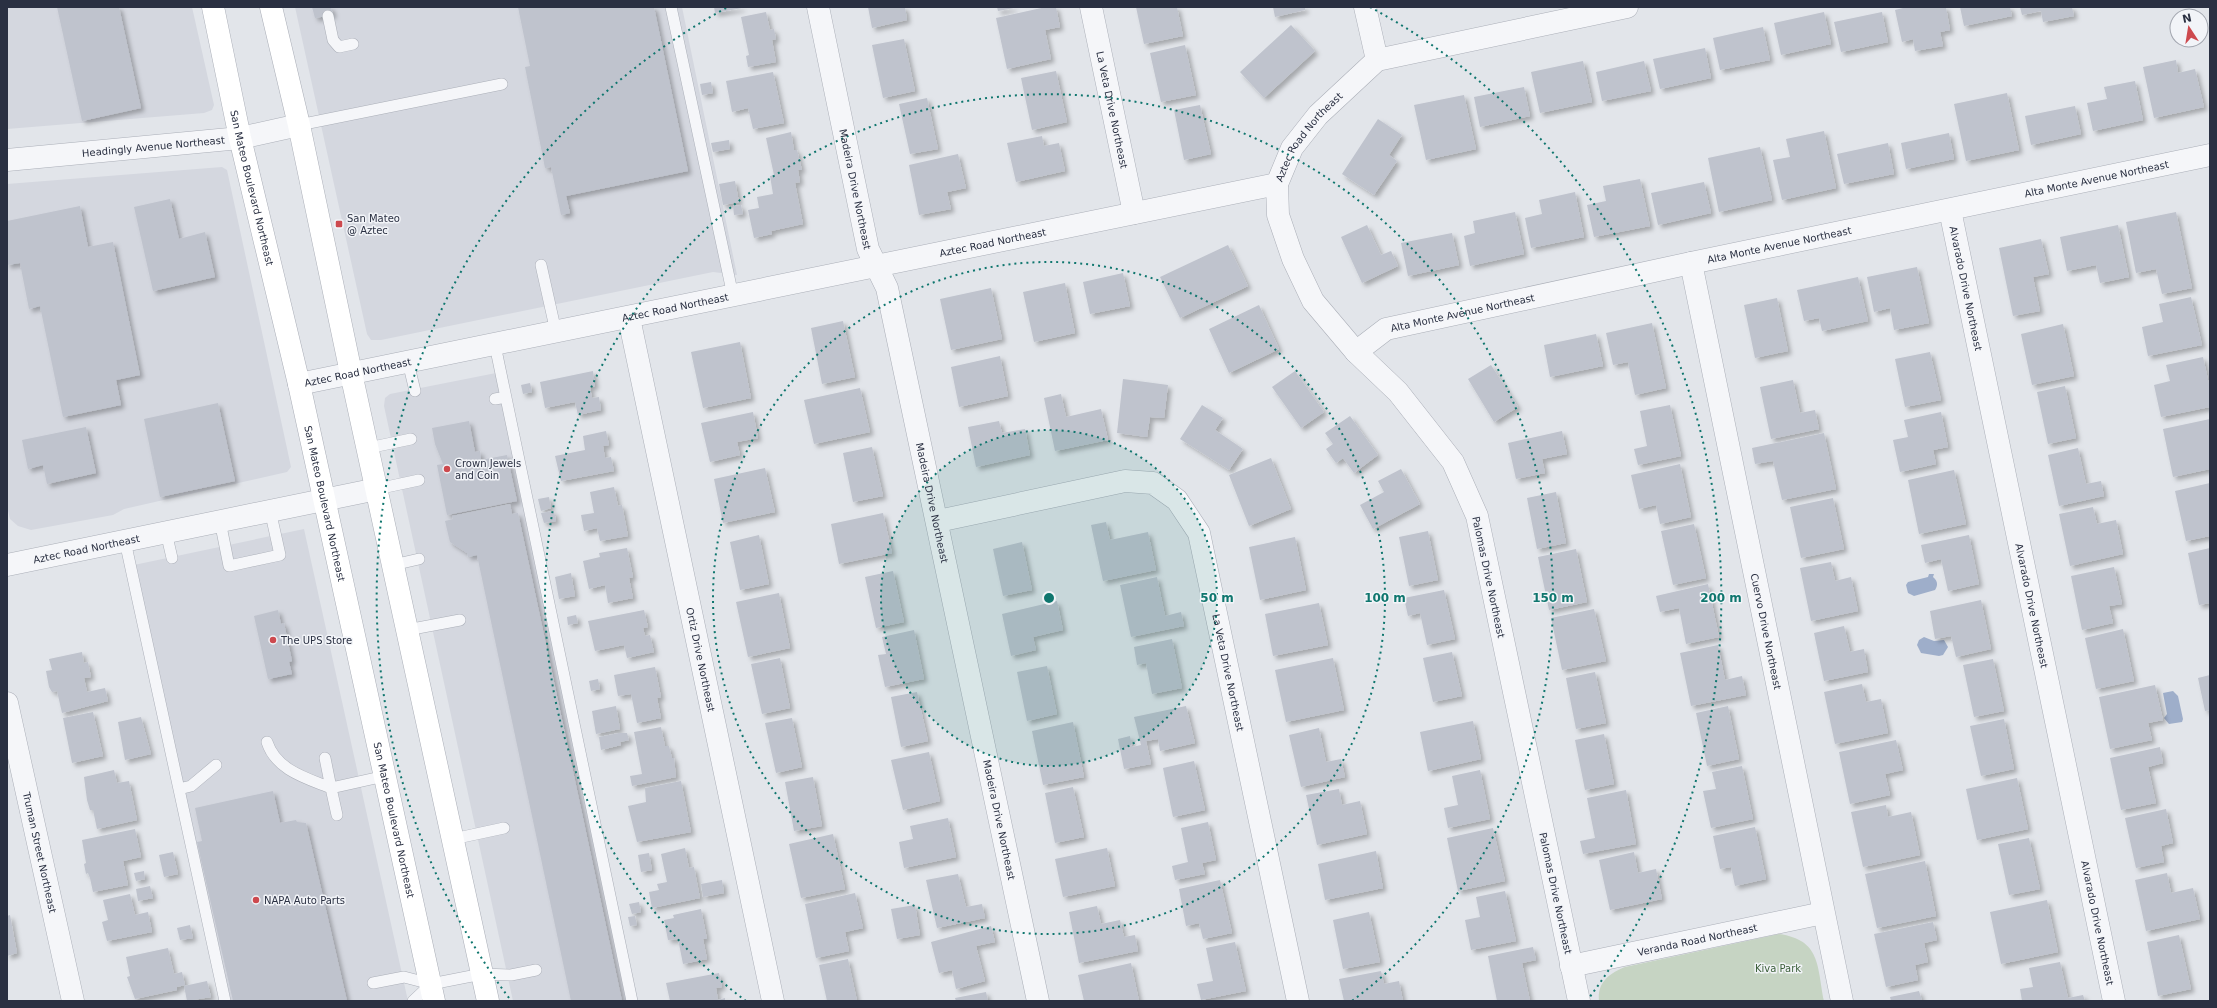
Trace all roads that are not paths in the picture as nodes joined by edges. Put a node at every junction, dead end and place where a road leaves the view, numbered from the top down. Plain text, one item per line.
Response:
1 (213, 7) edge
2 (271, 7) edge
3 (671, 7) edge
4 (818, 7) edge
5 (1091, 7) edge
6 (1365, 7) edge
7 (1627, 7) edge
8 (328, 16) dead end
9 (353, 44) dead end
10 (1376, 60) junction
11 (502, 84) dead end
12 (299, 125) junction
13 (240, 138) junction
14 (2210, 155) edge
15 (7, 160) edge
16 (1277, 184) junction
17 (1950, 210) junction
18 (1134, 213) junction
19 (718, 229) junction
20 (707, 232) dead end
21 (1691, 263) junction
22 (541, 265) dead end
23 (877, 266) junction
24 (733, 296) junction
25 (629, 318) junction
26 (556, 332) junction
27 (495, 345) junction
28 (1356, 352) junction
29 (408, 362) junction
30 (351, 373) junction
31 (299, 384) junction
32 (415, 391) dead end
33 (411, 439) dead end
34 (368, 448) junction
35 (419, 480) dead end
36 (377, 488) junction
37 (324, 499) junction
38 (270, 510) junction
39 (220, 521) junction
40 (938, 521) junction
41 (166, 532) junction
42 (125, 541) junction
43 (172, 558) dead end
44 (419, 559) dead end
45 (7, 565) edge
46 (394, 565) junction
47 (460, 620) dead end
48 (408, 630) junction
49 (7, 703) edge
50 (267, 742) dead end
51 (325, 758) dead end
52 (216, 764) dead end
53 (385, 776) junction
54 (331, 788) junction
55 (179, 789) junction
56 (337, 815) dead end
57 (504, 828) dead end
58 (453, 839) junction
59 (1823, 913) junction
60 (1572, 966) junction
61 (536, 970) dead end
62 (482, 974) junction
63 (374, 983) dead end
64 (433, 993) edge
65 (73, 1001) edge
66 (225, 1001) edge
67 (413, 1001) edge
68 (488, 1001) edge
69 (632, 1001) edge
70 (773, 1001) edge
71 (1038, 1001) edge
72 (1298, 1001) edge
73 (1579, 1001) edge
74 (1842, 1001) edge
75 (2114, 1001) edge

1 - 13 main road, San Mateo Boulevard Northeast
2 - 12 main road
3 - 19 lane
4 - 23 street, Madeira Drive Northeast
5 - 18 street, La Veta Drive Northeast
6 - 10 street
7 - 10 street
8 - 9 lane
10 - 16 street, Aztec Road Northeast
11 - 12 lane
12 - 13 street, Headingly Avenue Northeast
12 - 30 main road
13 - 15 street, Headingly Avenue Northeast
13 - 31 main road, San Mateo Boulevard Northeast
14 - 17 street, Alta Monte Avenue Northeast
16 - 18 street, Aztec Road Northeast
16 - 28 street, Palomas Drive Northeast
17 - 21 street, Alta Monte Avenue Northeast
17 - 75 street, Alvarado Drive Northeast
18 - 23 street, Aztec Road Northeast
19 - 20 lane
19 - 24 lane
21 - 28 street, Alta Monte Avenue Northeast
21 - 59 street, Cuervo Drive Northeast
22 - 26 lane
23 - 24 street, Aztec Road Northeast
23 - 40 street, Madeira Drive Northeast
24 - 25 street, Aztec Road Northeast
25 - 26 street, Aztec Road Northeast
25 - 70 street, Ortiz Drive Northeast
26 - 27 street, Aztec Road Northeast
27 - 29 street, Aztec Road Northeast
27 - 69 lane
28 - 60 street, Palomas Drive Northeast
29 - 30 street, Aztec Road Northeast
29 - 32 lane
30 - 31 street, Aztec Road Northeast
30 - 34 main road
31 - 37 main road, San Mateo Boulevard Northeast
33 - 34 lane
34 - 36 main road
35 - 36 lane
36 - 37 street, Aztec Road Northeast
36 - 46 main road
37 - 38 street, Aztec Road Northeast
37 - 53 main road, San Mateo Boulevard Northeast
38 - 39 street, Aztec Road Northeast
38 - 39 lane
39 - 41 street, Aztec Road Northeast
40 - 71 street, Madeira Drive Northeast
40 - 72 street, La Veta Drive Northeast
41 - 42 street, Aztec Road Northeast
41 - 43 lane
42 - 45 street, Aztec Road Northeast
42 - 55 lane
44 - 46 lane
46 - 48 main road
47 - 48 lane
48 - 58 main road
49 - 65 street, Truman Street Northeast
50 - 54 lane
51 - 54 lane
52 - 55 lane
53 - 54 lane
53 - 64 main road, San Mateo Boulevard Northeast
54 - 56 lane
55 - 66 lane
57 - 58 lane
58 - 62 main road
59 - 60 street, Veranda Road Northeast
59 - 74 street, Cuervo Drive Northeast
60 - 73 street, Palomas Drive Northeast
61 - 62 lane
62 - 64 lane
62 - 68 main road
63 - 64 lane
64 - 67 lane

